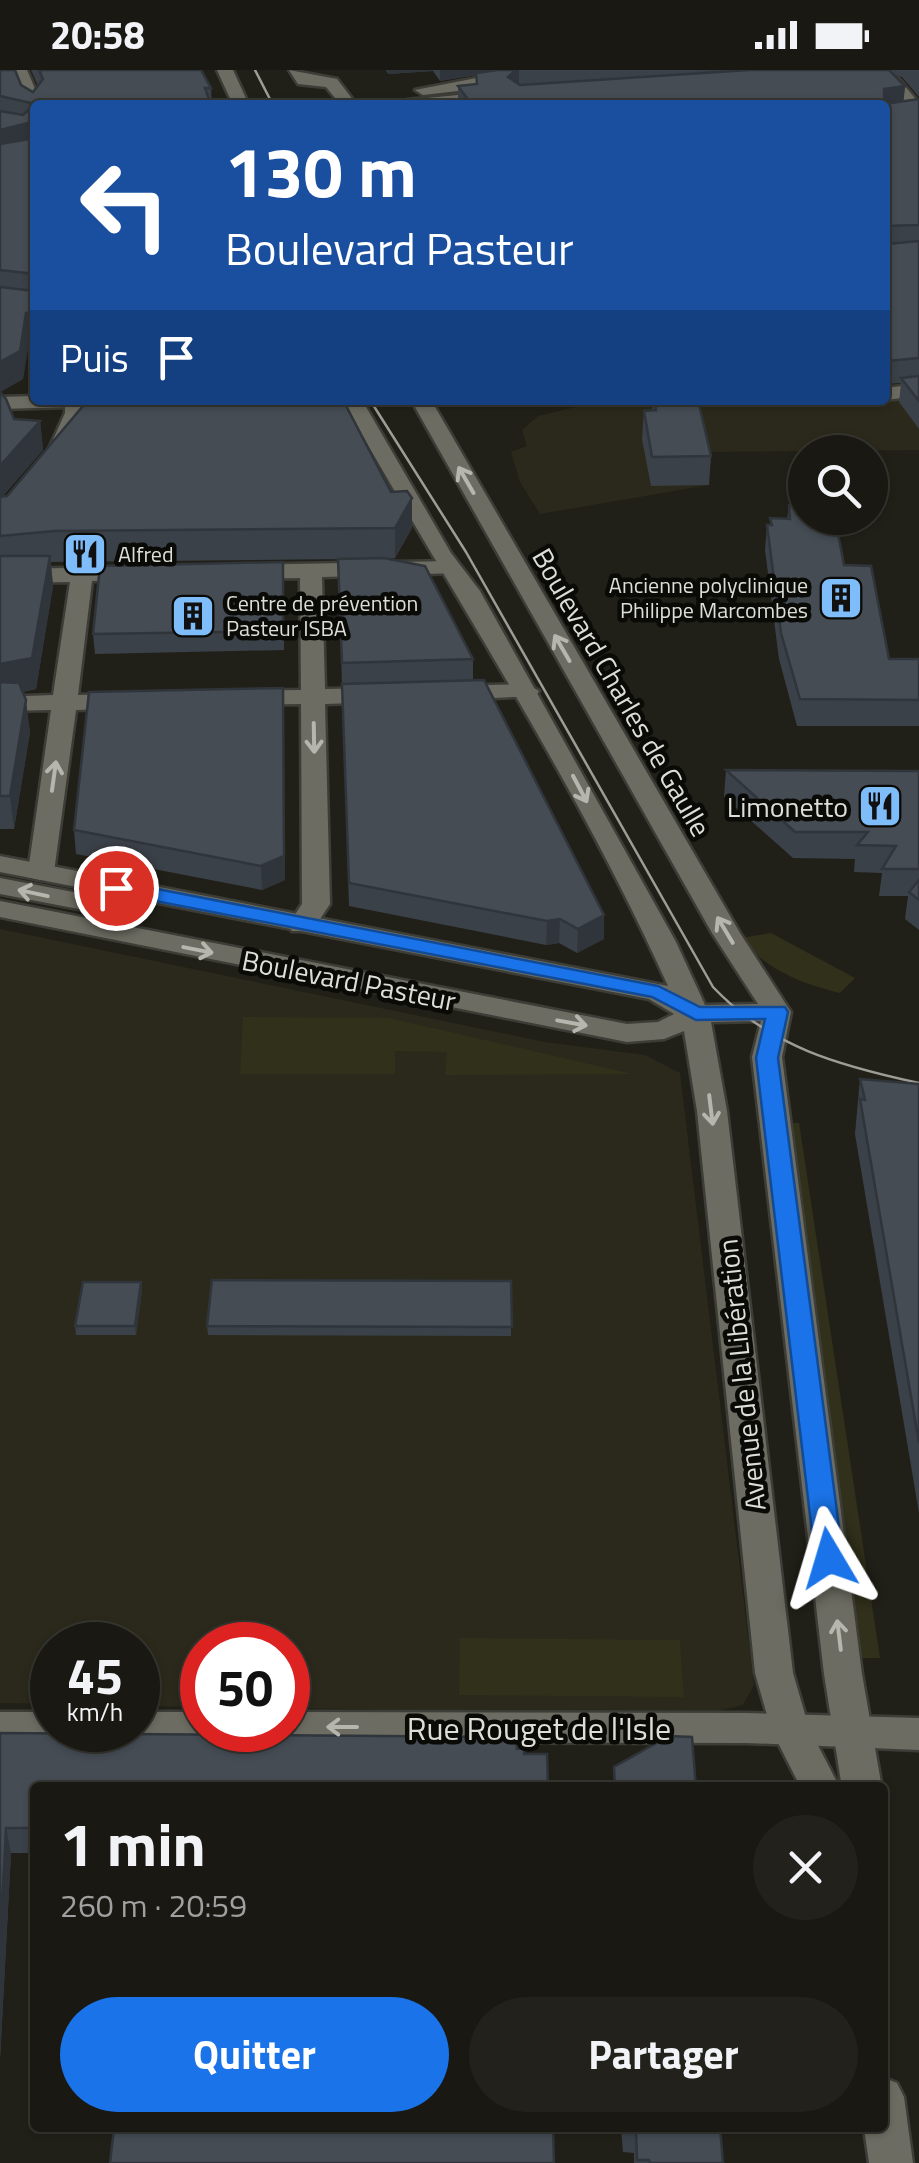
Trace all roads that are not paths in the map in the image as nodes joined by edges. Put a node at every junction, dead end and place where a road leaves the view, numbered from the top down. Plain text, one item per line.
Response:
1 (19, 70) edge
2 (225, 70) edge
3 (298, 70) edge
4 (410, 70) edge
5 (533, 70) edge
6 (850, 75) edge
7 (430, 99) edge
8 (32, 100) edge
9 (239, 100) edge
10 (346, 100) edge
11 (468, 100) edge
12 (919, 114) edge
13 (896, 116) edge
14 (890, 390) edge
15 (916, 390) edge
16 (30, 402) edge
17 (0, 403) edge
18 (75, 405) edge
19 (355, 405) edge
20 (423, 405) edge
21 (36, 476) edge
22 (450, 568) junction
23 (311, 570) junction
24 (220, 572) edge
25 (166, 574) edge
26 (82, 575) junction
27 (0, 576) edge
28 (527, 691) junction
29 (313, 696) junction
30 (216, 699) edge
31 (161, 700) edge
32 (64, 702) junction
33 (0, 704) edge
34 (0, 864) edge
35 (41, 872) junction
36 (0, 886) edge
37 (0, 910) edge
38 (302, 925) junction
39 (777, 1012) junction
40 (696, 1014) junction
41 (0, 1726) edge
42 (30, 1727) edge
43 (310, 1727) edge
44 (790, 1729) junction
45 (855, 1731) junction
46 (919, 1734) edge
47 (818, 1782) edge
48 (861, 1782) edge
49 (887, 2132) edge
50 (891, 2163) edge

1 - 8 main road
2 - 9 main road
3 - 10 main road
4 - 7 main road
5 - 7 main road
6 - 12 main road
7 - 11 main road
12 - 13 main road
14 - 15 main road
16 - 17 main road
18 - 21 main road
19 - 22 main road
39 -> 20 main road, Boulevard Charles de Gaulle
22 - 23 main road
22 - 28 main road
23 - 24 main road
23 - 29 main road
25 - 26 main road
26 - 27 main road
26 - 32 main road
28 - 29 main road
28 -> 40 main road
29 - 30 main road
29 -> 38 main road
31 - 32 main road
32 - 33 main road
35 -> 32 main road
34 - 35 main road, Boulevard Pasteur
35 - 38 main road, Boulevard Pasteur
38 -> 36 main road, Boulevard Pasteur
37 -> 40 main road, Boulevard Pasteur
38 - 40 main road, Boulevard Pasteur
39 - 40 main road, Boulevard Pasteur
45 -> 39 main road
40 -> 44 main road, Avenue de la Libération
41 - 42 main road
44 -> 43 main road, Rue Rouget de l'Isle
44 - 45 main road, Rue Rouget de l'Isle
44 - 47 main road, Avenue de la Libération
45 - 46 main road, Rue Rouget de l'Isle
45 - 48 main road
49 - 50 main road

